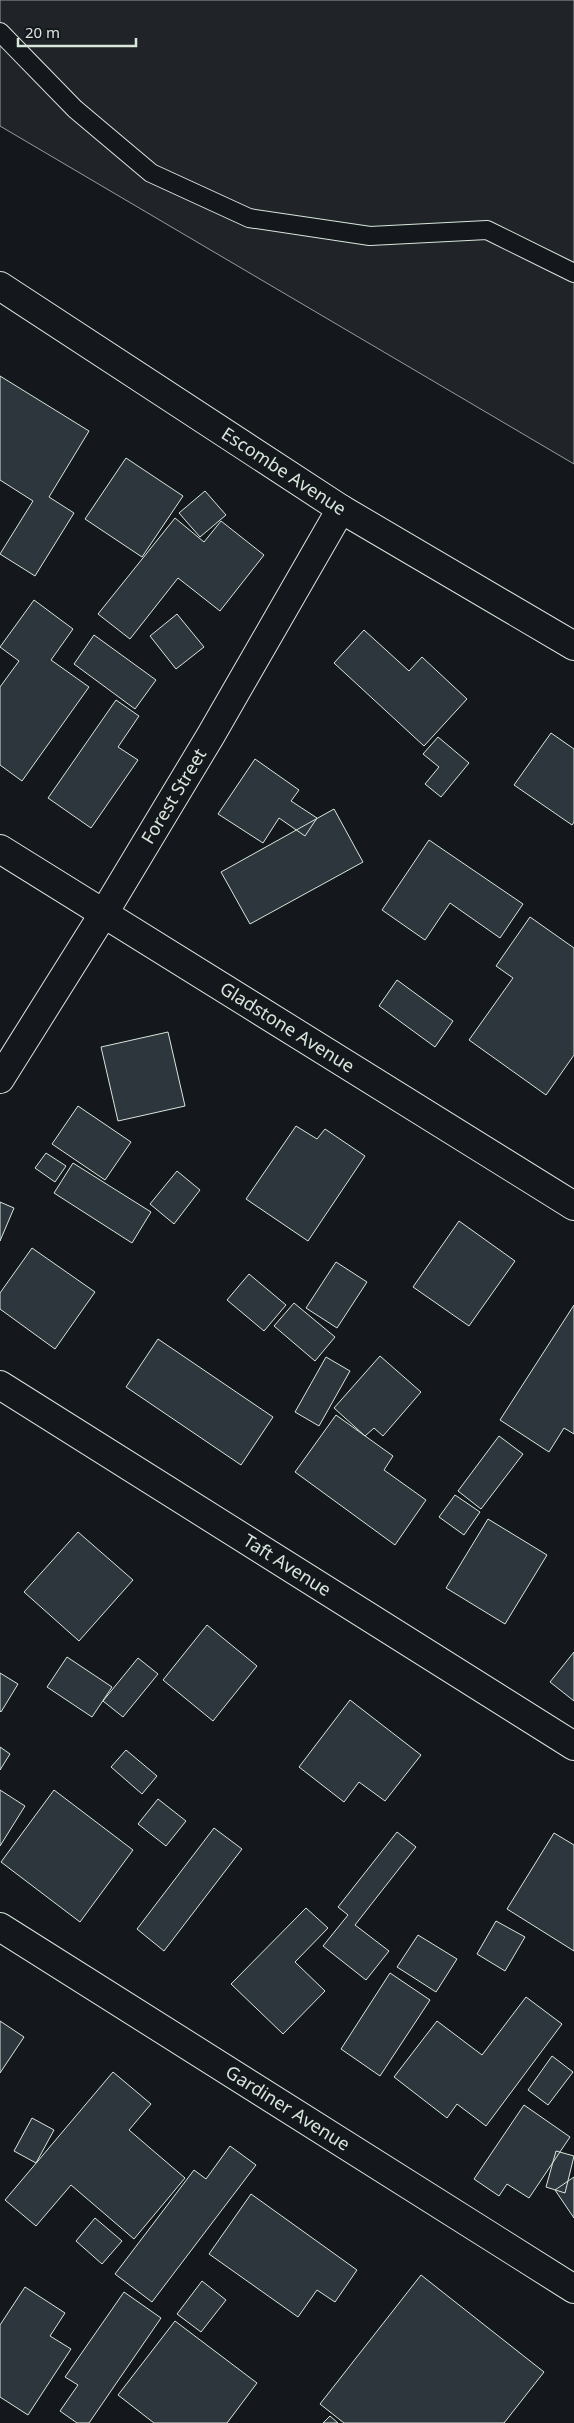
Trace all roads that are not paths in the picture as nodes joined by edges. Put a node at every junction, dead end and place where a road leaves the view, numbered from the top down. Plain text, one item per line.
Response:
1 (0, 32) edge
2 (574, 273) edge
3 (0, 286) edge
4 (341, 509) junction
5 (574, 646) edge
6 (0, 849) edge
7 (104, 913) junction
8 (0, 1079) edge
9 (574, 1206) edge
10 (0, 1385) edge
11 (574, 1746) edge
12 (0, 1927) edge
13 (574, 2290) edge

1 - 2 lane
3 - 4 street, Escombe Avenue
4 - 5 street, Escombe Avenue
4 - 7 street, Forest Street
6 - 7 street, Gladstone Avenue
7 - 8 street, Forest Street
7 - 9 street, Gladstone Avenue
10 - 11 street, Taft Avenue
12 - 13 street, Gardiner Avenue

